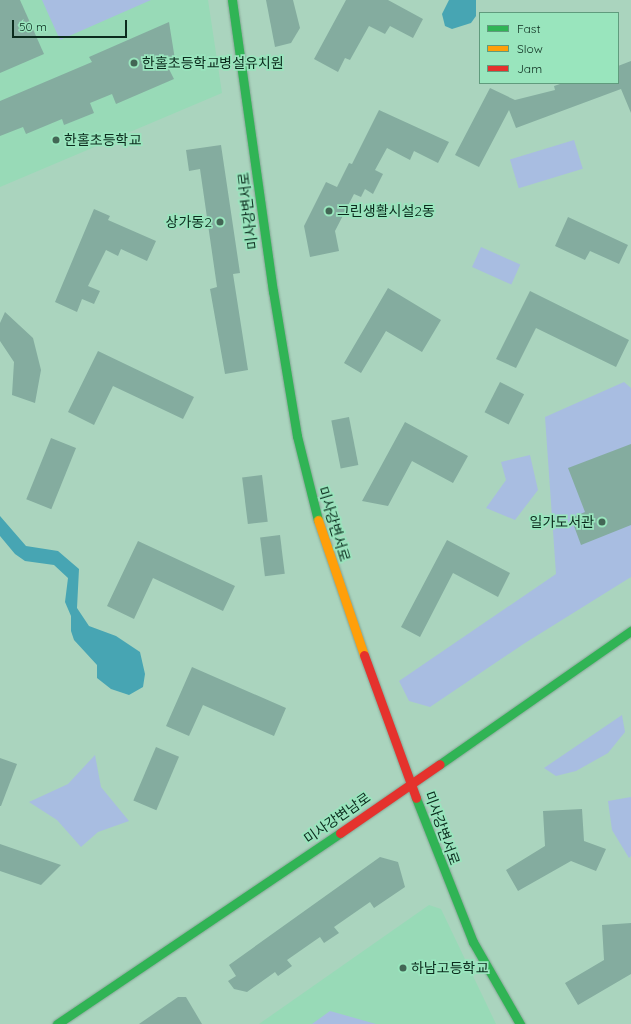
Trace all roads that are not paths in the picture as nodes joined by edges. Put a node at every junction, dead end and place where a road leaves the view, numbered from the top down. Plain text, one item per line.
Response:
1 (232, 0) edge
2 (631, 631) edge
3 (410, 784) junction
4 (57, 1024) edge
5 (520, 1024) edge

1 - 3 street, 미사강변서로
2 - 3 street, 미사강변남로
3 - 4 street, 미사강변남로
3 - 5 street, 미사강변서로

